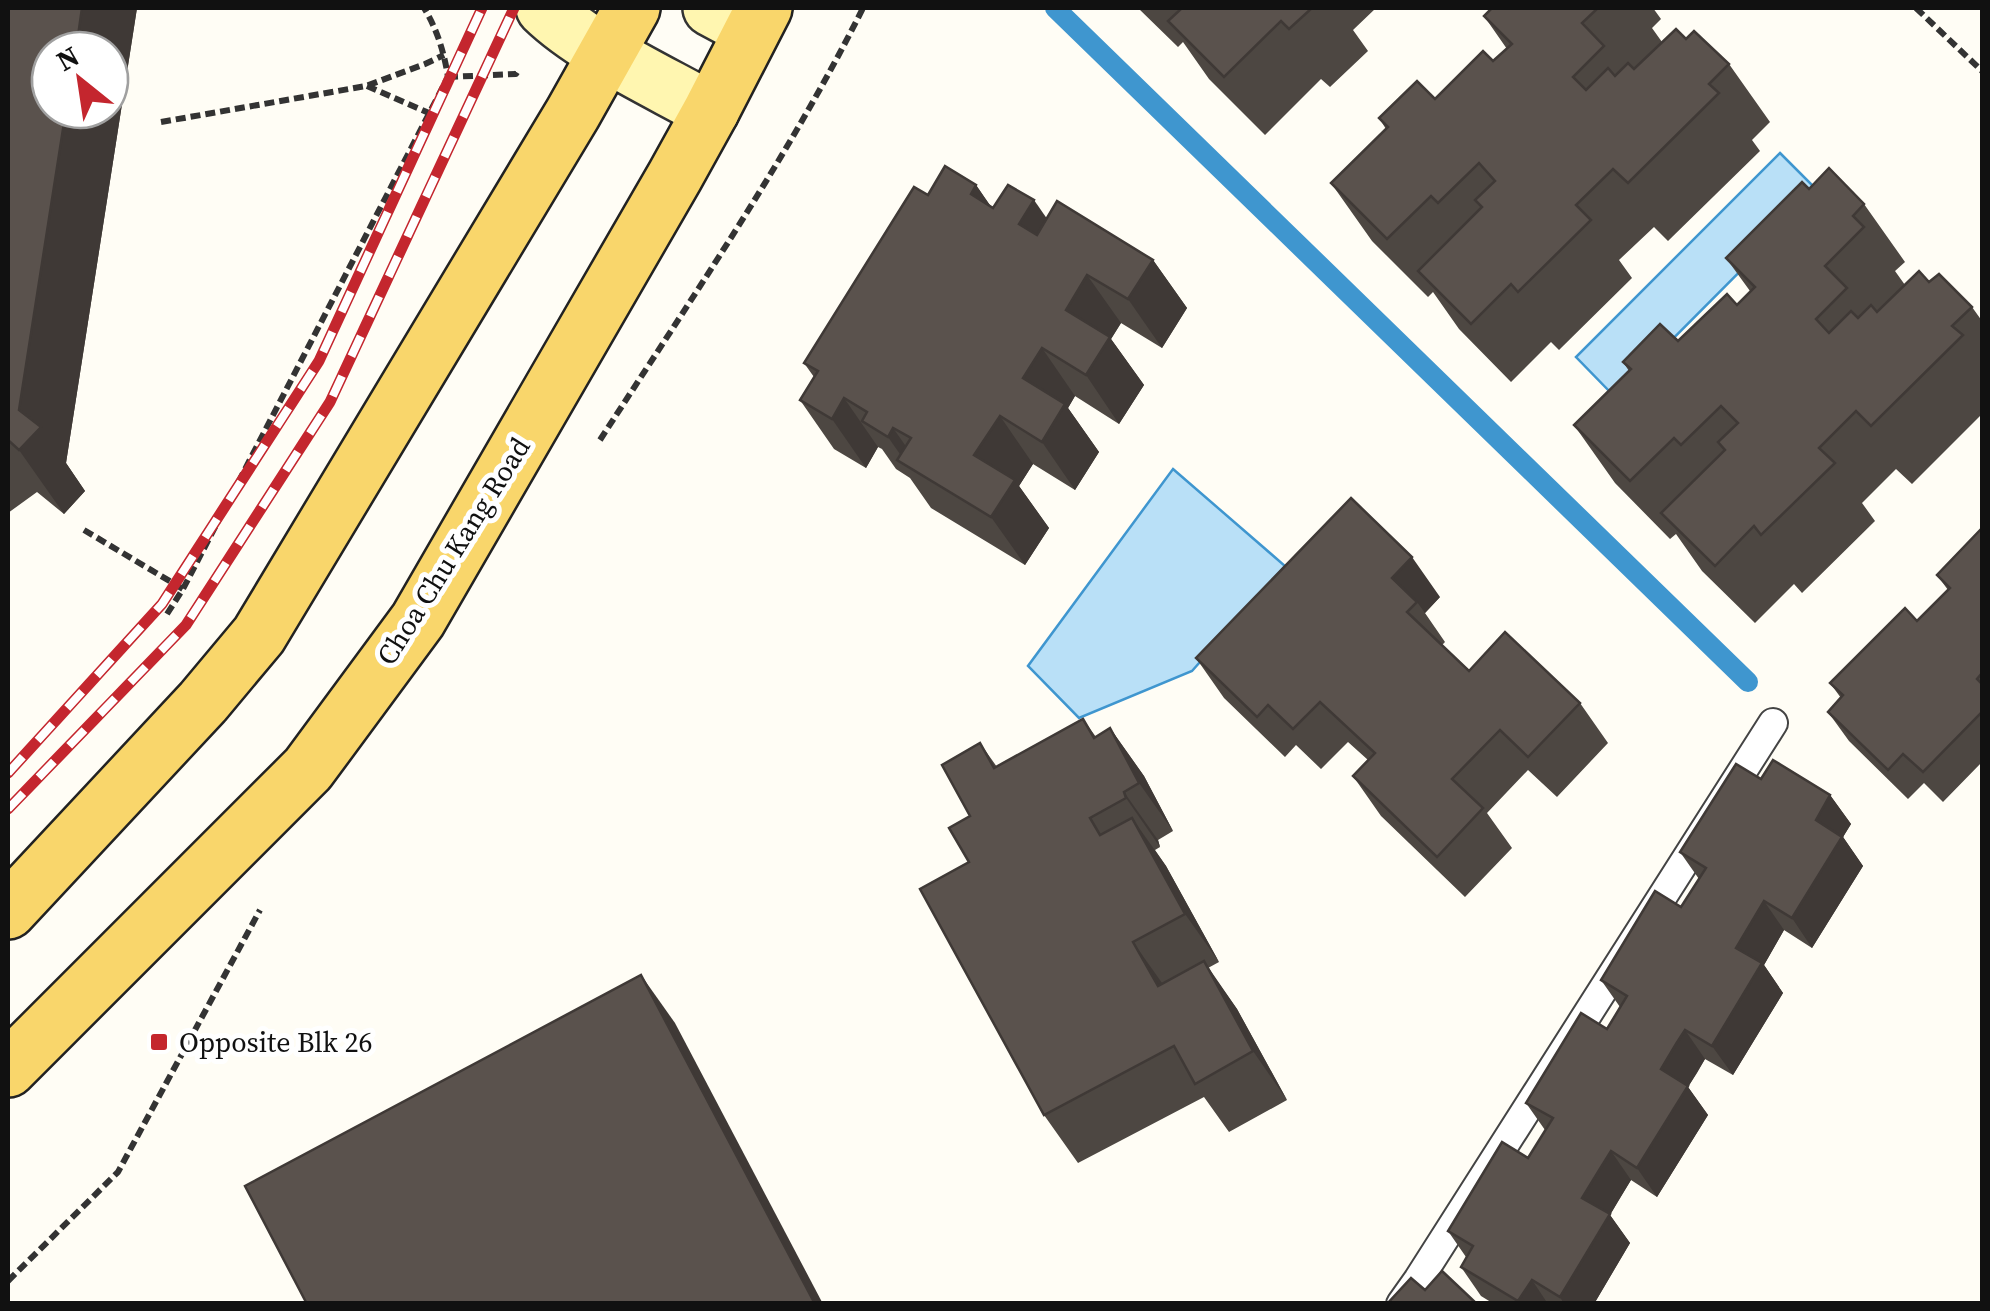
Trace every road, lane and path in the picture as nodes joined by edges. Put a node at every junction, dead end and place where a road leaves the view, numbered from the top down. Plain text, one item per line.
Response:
1 (424, 8) edge
2 (544, 8) edge
3 (863, 8) edge
4 (1916, 8) edge
5 (742, 15) edge
6 (620, 30) edge
7 (444, 54) junction
8 (838, 57) dead end
9 (1982, 71) edge
10 (366, 86) junction
11 (711, 112) junction
12 (429, 113) junction
13 (161, 122) dead end
14 (84, 530) dead end
15 (183, 589) junction
16 (167, 614) dead end
17 (1773, 723) dead end
18 (261, 908) dead end
19 (8, 911) edge
20 (8, 1069) edge
21 (8, 1282) edge
22 (1400, 1304) edge

1 - 7 path
2 - 6 main road
3 - 8 path
4 - 9 path
5 - 11 main road, Choa Chu Kang Road
6 - 11 main road
6 - 19 main road
7 - 10 path
7 - 12 path
10 - 12 path
10 - 13 path
11 - 20 main road, Choa Chu Kang Road
12 - 15 path
14 - 15 path
15 - 16 path
17 - 22 lane
18 - 21 path

